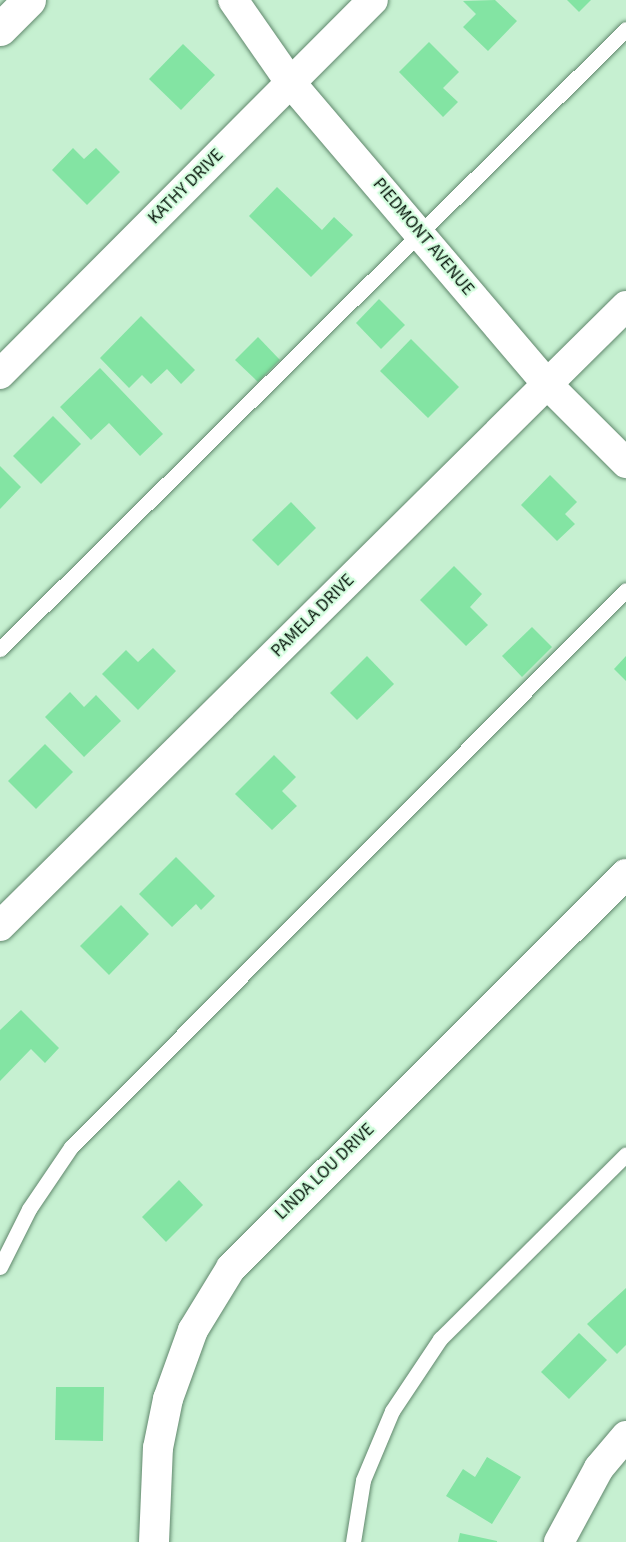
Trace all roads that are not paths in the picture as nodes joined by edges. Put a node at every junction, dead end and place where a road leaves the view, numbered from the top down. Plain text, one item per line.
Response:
1 (29, 0) edge
2 (233, 0) edge
3 (373, 0) edge
4 (626, 28) edge
5 (0, 29) edge
6 (290, 82) junction
7 (420, 232) junction
8 (626, 306) edge
9 (0, 374) edge
10 (547, 384) junction
11 (626, 463) edge
12 (626, 590) edge
13 (0, 650) edge
14 (626, 874) edge
15 (0, 926) edge
16 (626, 1154) edge
17 (0, 1267) edge
18 (626, 1436) edge
19 (154, 1542) edge
20 (353, 1542) edge
21 (559, 1542) edge

1 - 5 main road
2 - 6 street, PIEDMONT AVENUE
3 - 6 street, KATHY DRIVE
4 - 7 lane
6 - 7 street, PIEDMONT AVENUE
6 - 9 street, KATHY DRIVE
7 - 10 street, PIEDMONT AVENUE
7 - 13 lane
8 - 10 street, PAMELA DRIVE
10 - 11 street, PIEDMONT AVENUE
10 - 15 street, PAMELA DRIVE
12 - 17 lane
14 - 19 street, LINDA LOU DRIVE
16 - 20 lane
18 - 21 street

